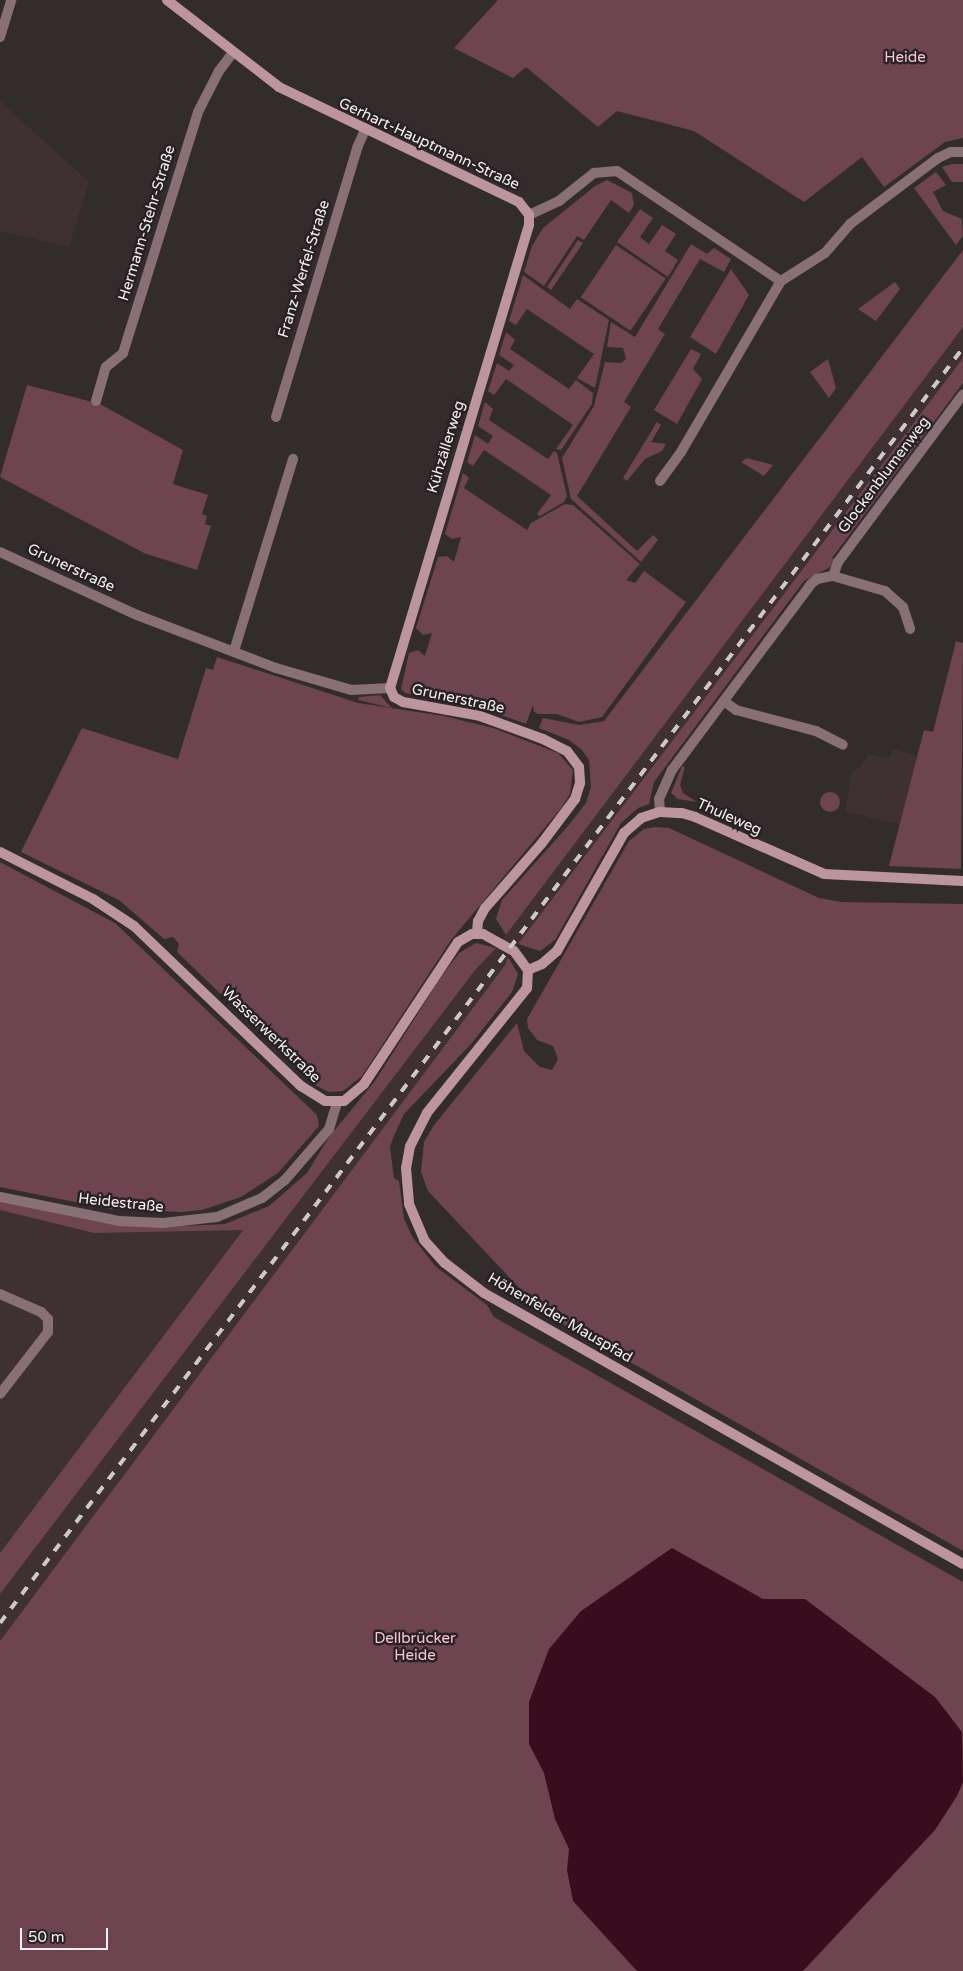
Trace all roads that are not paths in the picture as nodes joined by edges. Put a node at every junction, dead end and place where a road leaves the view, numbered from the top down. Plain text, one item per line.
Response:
1 (11, 0) edge
2 (167, 0) edge
3 (0, 37) edge
4 (232, 54) junction
5 (365, 130) junction
6 (963, 152) edge
7 (529, 215) junction
8 (781, 281) junction
9 (963, 394) edge
10 (96, 401) dead end
11 (276, 417) dead end
12 (292, 459) dead end
13 (660, 482) dead end
14 (0, 552) edge
15 (833, 576) junction
16 (910, 629) dead end
17 (234, 651) junction
18 (390, 688) junction
19 (724, 701) junction
20 (843, 745) dead end
21 (660, 812) junction
22 (0, 852) edge
23 (963, 881) edge
24 (477, 933) junction
25 (528, 970) junction
26 (337, 1102) junction
27 (0, 1197) edge
28 (0, 1294) edge
29 (0, 1394) edge
30 (963, 1564) edge

1 - 3 street
2 - 4 street, Gerhart-Hauptmann-Straße
4 - 5 street, Gerhart-Hauptmann-Straße
4 - 10 street, Hermann-Stehr-Straße
5 - 7 street, Gerhart-Hauptmann-Straße
5 - 11 street, Franz-Werfel-Straße
6 - 8 street
7 - 8 street
7 - 18 street, Kühzällerweg
8 - 13 street
9 - 15 street, Glockenblumenweg
12 - 17 street
14 - 17 street, Grunerstraße
15 - 16 street
15 - 19 street
17 - 18 street, Grunerstraße
18 - 24 street, Grunerstraße
19 - 20 street
19 - 21 street
21 - 23 street, Thuleweg
21 - 25 street, Thuleweg
22 - 26 street, Wasserwerkstraße
24 - 25 street
24 - 26 street
25 - 30 street, Höhenfelder Mauspfad
26 - 27 street, Heidestraße
28 - 29 street

